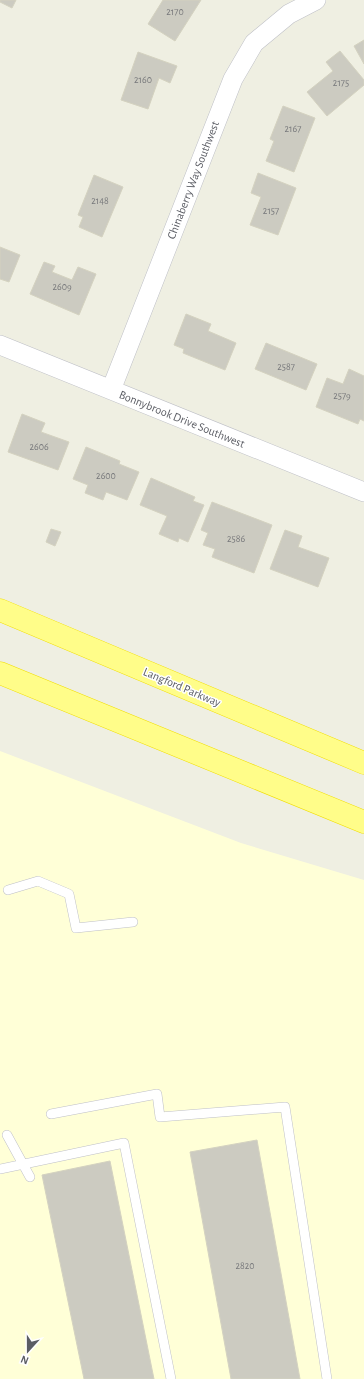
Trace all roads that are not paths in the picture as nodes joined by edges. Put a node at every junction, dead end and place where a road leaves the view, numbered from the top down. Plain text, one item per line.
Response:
1 (316, 0) edge
2 (0, 345) edge
3 (111, 390) junction
4 (364, 492) edge
5 (0, 610) edge
6 (0, 673) edge
7 (364, 763) edge
8 (364, 822) edge
9 (8, 890) dead end
10 (133, 922) dead end
11 (50, 1114) dead end
12 (7, 1135) dead end
13 (23, 1164) junction
14 (0, 1169) edge
15 (30, 1177) dead end
16 (171, 1379) edge
17 (327, 1379) edge

1 - 3 street, Chinaberry Way Southwest
2 - 3 street, Bonnybrook Drive Southwest
3 - 4 street, Bonnybrook Drive Southwest
5 - 7 highway, Langford Parkway
6 - 8 highway
9 - 10 lane
11 - 17 lane
12 - 13 lane
13 - 14 lane
13 - 15 lane
13 - 16 lane

